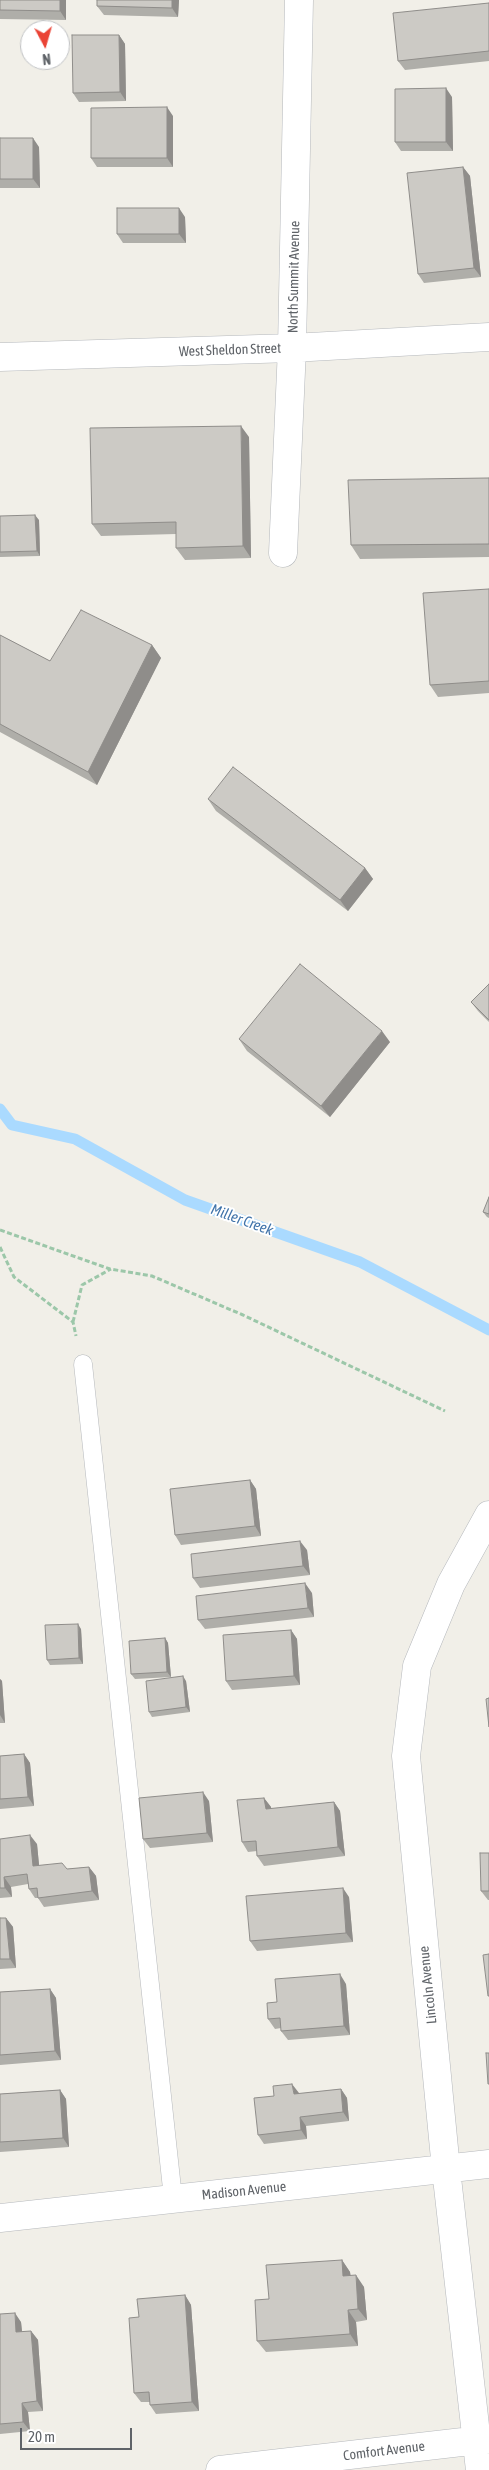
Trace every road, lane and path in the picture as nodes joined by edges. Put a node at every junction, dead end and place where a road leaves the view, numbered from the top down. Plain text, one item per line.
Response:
1 (299, 0) edge
2 (489, 337) edge
3 (292, 348) junction
4 (0, 357) edge
5 (283, 553) dead end
6 (0, 1230) edge
7 (0, 1247) edge
8 (110, 1269) junction
9 (73, 1322) junction
10 (83, 1364) joint
11 (445, 1411) dead end
12 (489, 1515) edge
13 (489, 2164) edge
14 (446, 2169) junction
15 (173, 2198) junction
16 (0, 2218) edge
17 (483, 2440) edge
18 (220, 2470) edge
19 (480, 2470) edge

1 - 3 street, North Summit Avenue
2 - 3 street, West Sheldon Street
3 - 4 street, West Sheldon Street
3 - 5 street, North Summit Avenue
6 - 8 path
7 - 9 path
8 - 9 path
8 - 11 path
9 - 10 path
10 - 15 lane
12 - 14 street, Lincoln Avenue
13 - 14 street, Madison Avenue
14 - 15 street, Madison Avenue
14 - 17 street, Lincoln Avenue
15 - 16 street, Madison Avenue
17 - 18 street, Comfort Avenue
17 - 19 street, Lincoln Avenue

